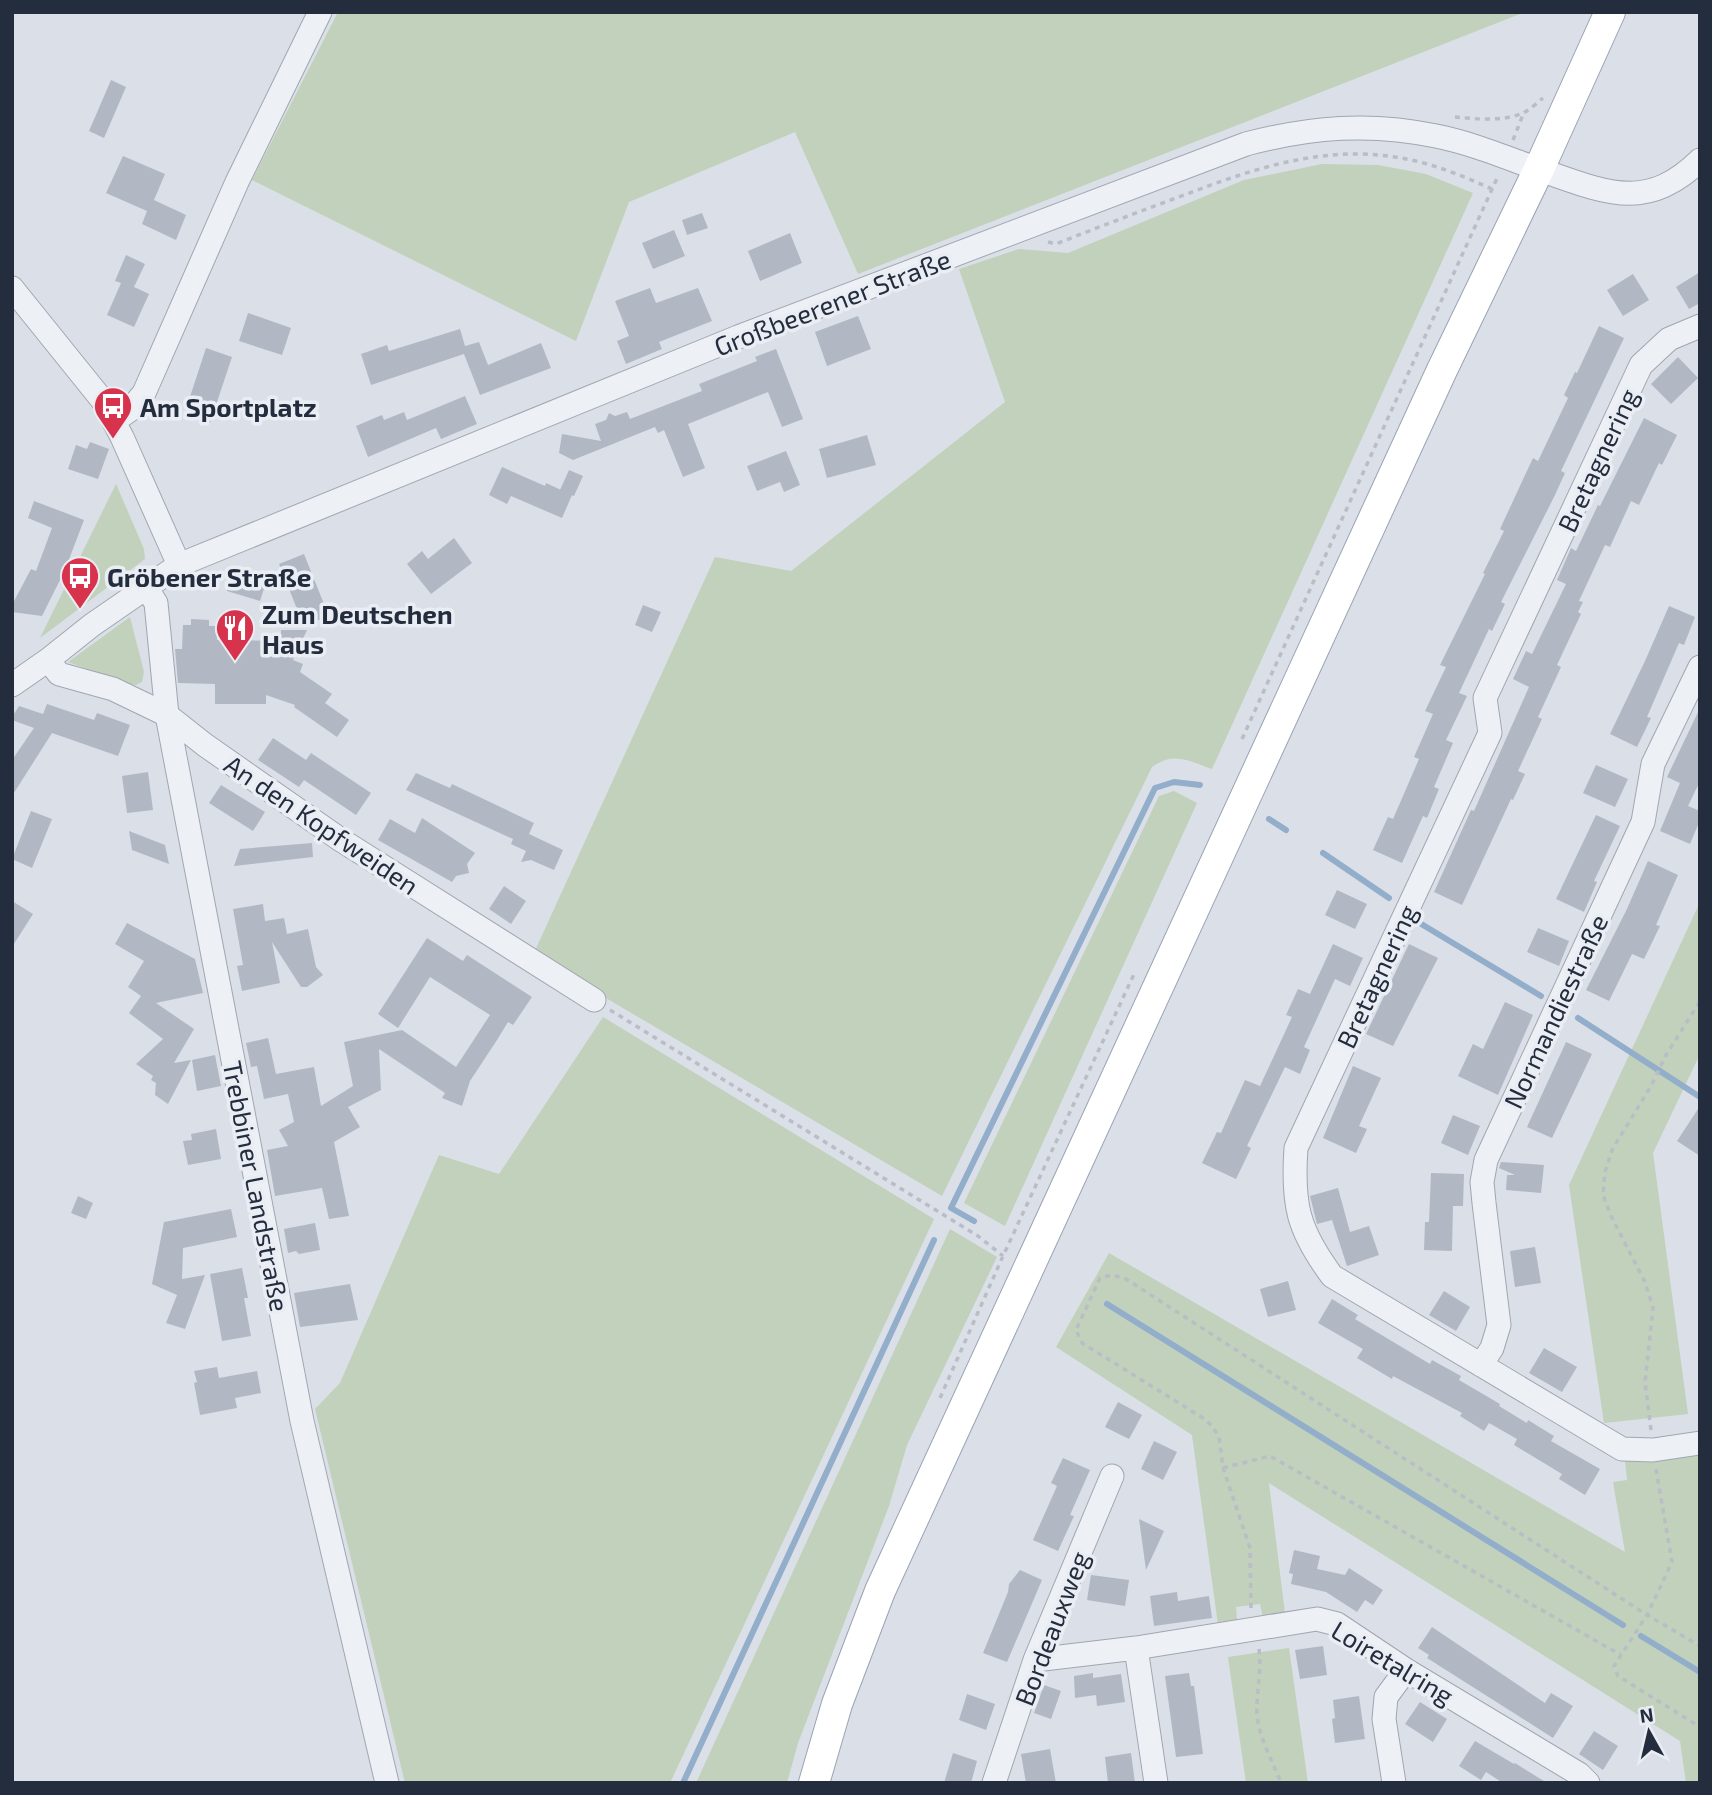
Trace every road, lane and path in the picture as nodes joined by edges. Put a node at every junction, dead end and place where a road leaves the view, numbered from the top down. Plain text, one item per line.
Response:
1 (320, 12) edge
2 (1610, 12) edge
3 (1547, 95) dead end
4 (1506, 157) junction
5 (1700, 160) edge
6 (1539, 169) junction
7 (1492, 189) dead end
8 (1012, 232) junction
9 (12, 288) edge
10 (1700, 326) edge
11 (114, 421) junction
12 (179, 565) junction
13 (146, 587) junction
14 (48, 660) junction
15 (1700, 667) edge
16 (12, 685) edge
17 (167, 715) junction
18 (594, 1000) joint
19 (1700, 1001) edge
20 (1003, 1256) dead end
21 (1481, 1365) junction
22 (1700, 1443) edge
23 (1653, 1451) junction
24 (1223, 1468) junction
25 (1112, 1476) dead end
26 (1647, 1615) junction
27 (1255, 1629) junction
28 (1700, 1646) edge
29 (1136, 1648) junction
30 (1621, 1655) junction
31 (1035, 1660) junction
32 (1406, 1670) junction
33 (1700, 1727) edge
34 (387, 1783) edge
35 (814, 1783) edge
36 (994, 1783) edge
37 (1156, 1783) edge
38 (1281, 1783) edge
39 (1394, 1783) edge
40 (1588, 1783) edge

1 - 11 street
2 - 6 main road
3 - 4 path
4 - 6 street, Großbeerener Straße
4 - 8 street, Großbeerener Straße
5 - 6 street, Großbeerener Straße
6 - 35 main road
7 - 8 path
8 - 12 street, Großbeerener Straße
9 - 11 street
10 - 21 street, Bretagnering
11 - 12 street
12 - 13 street, Großbeerener Straße
13 - 14 street
13 - 17 street, Trebbiner Landstraße
14 - 16 street
14 - 17 street, An den Kopfweiden
15 - 21 street, Normandiestraße
17 - 18 street, An den Kopfweiden
17 - 34 street, Trebbiner Landstraße
18 - 20 path
19 - 23 path
21 - 23 street, Bretagnering
22 - 23 street, Bretagnering
23 - 26 path
24 - 26 path
24 - 27 path
24 - 30 path
25 - 31 street, Bordeauxweg
26 - 28 path
26 - 30 path
27 - 29 street, Loiretalring
27 - 32 street, Loiretalring
27 - 38 path
29 - 31 street, Loiretalring
29 - 37 street
30 - 33 path
31 - 36 street, Bordeauxweg
32 - 39 street
32 - 40 street, Loiretalring

